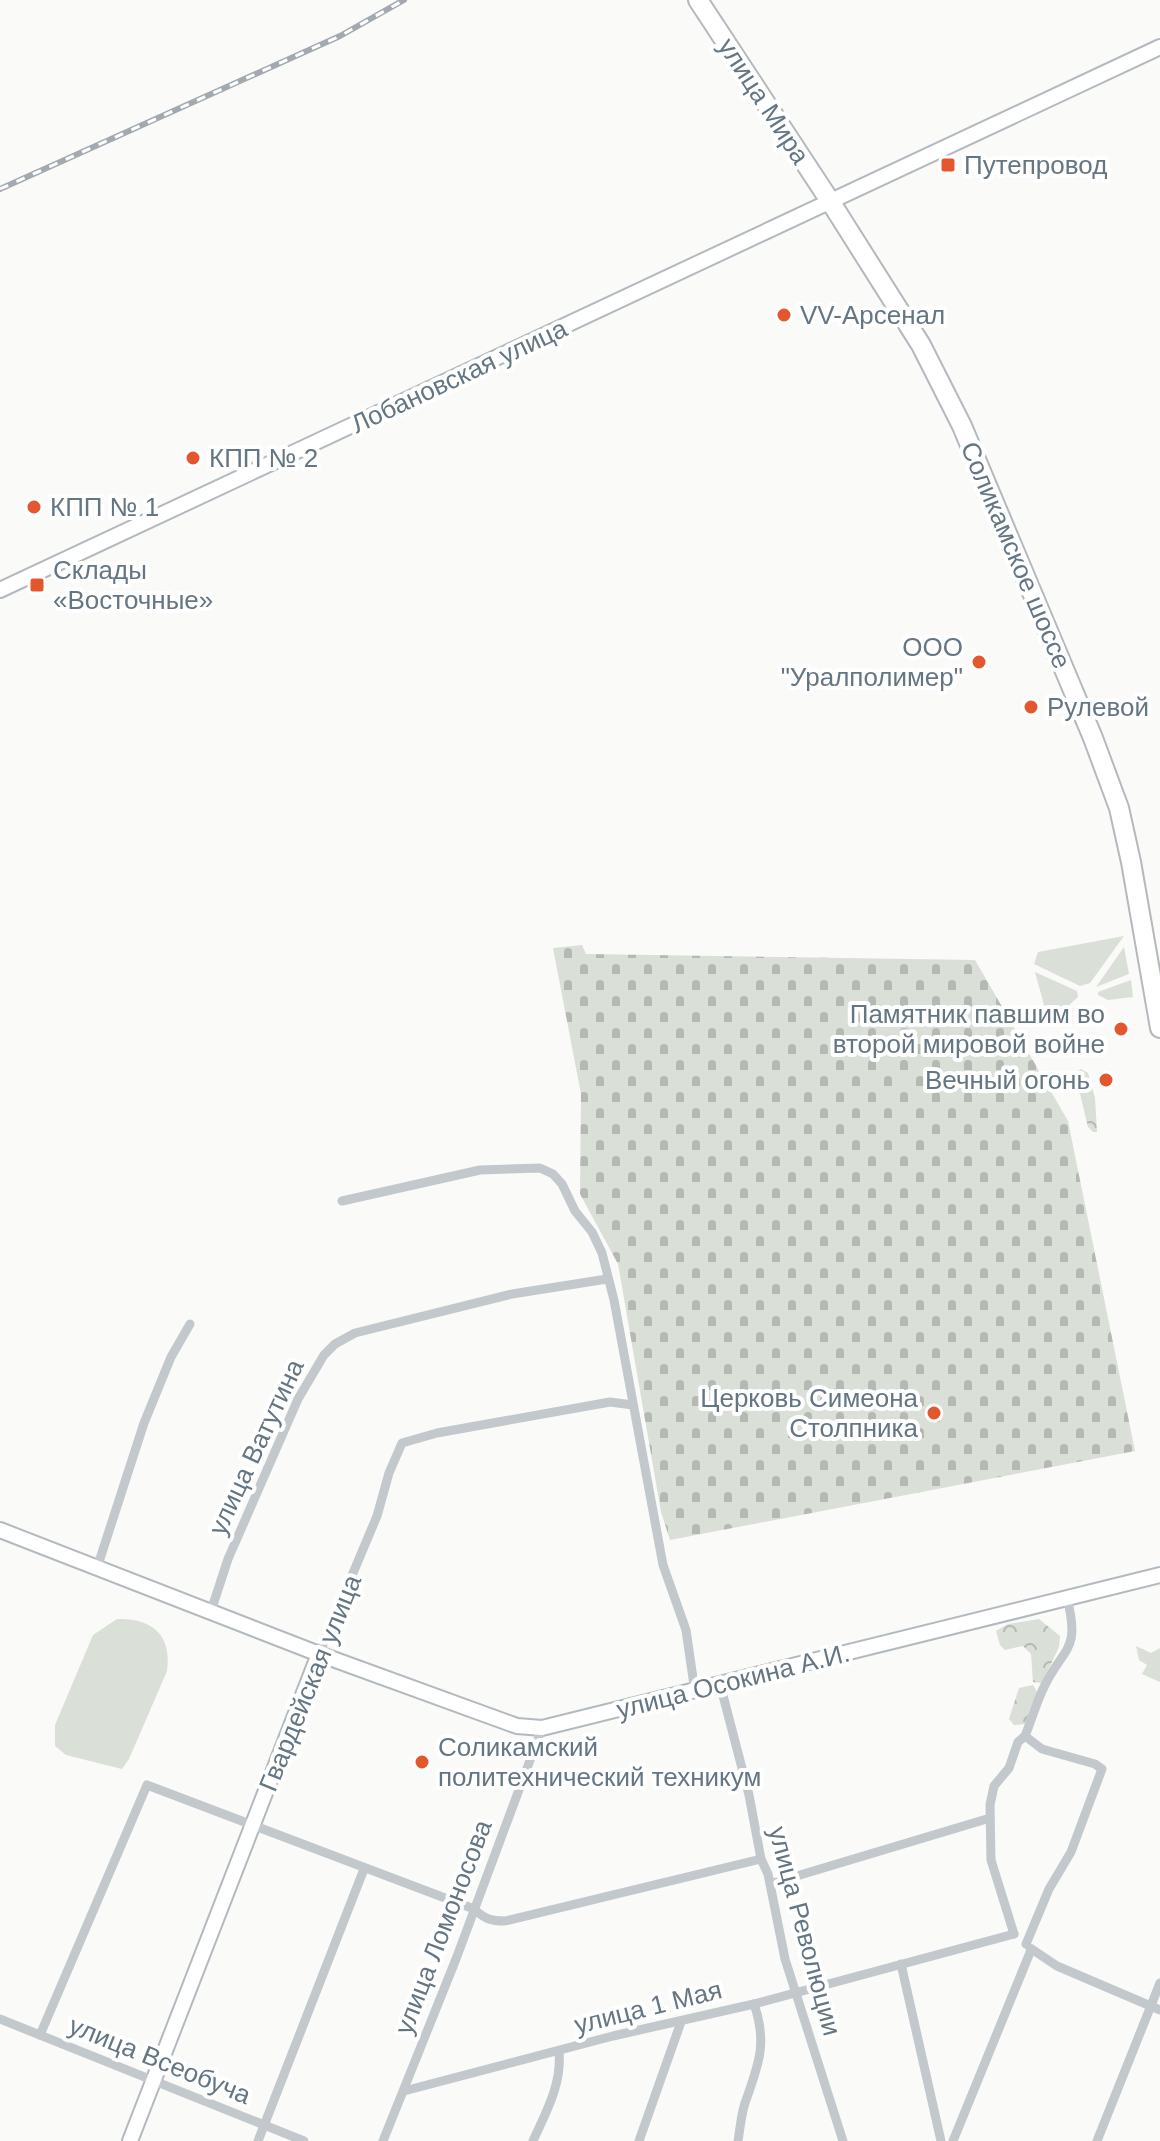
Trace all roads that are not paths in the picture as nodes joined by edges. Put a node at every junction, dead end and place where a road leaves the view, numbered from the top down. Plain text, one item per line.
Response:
1 (698, 0) edge
2 (1160, 47) edge
3 (830, 201) junction
4 (0, 590) edge
5 (1160, 1028) edge
6 (342, 1201) dead end
7 (607, 1279) junction
8 (190, 1324) dead end
9 (633, 1405) junction
10 (0, 1530) edge
11 (97, 1568) junction
12 (1160, 1575) edge
13 (1067, 1598) junction
14 (211, 1611) junction
15 (319, 1654) junction
16 (720, 1684) junction
17 (695, 1692) junction
18 (542, 1728) junction
19 (1025, 1736) junction
20 (990, 1818) junction
21 (253, 1824) junction
22 (761, 1859) junction
23 (364, 1869) junction
24 (770, 1884) junction
25 (474, 1909) junction
26 (1014, 1934) junction
27 (1029, 1947) junction
28 (901, 1964) junction
29 (1160, 1983) edge
30 (794, 1992) junction
31 (754, 2004) junction
32 (1156, 2008) edge
33 (0, 2019) edge
34 (681, 2022) junction
35 (40, 2035) junction
36 (559, 2052) junction
37 (153, 2082) junction
38 (404, 2091) junction
39 (264, 2125) junction
40 (130, 2141) edge
41 (258, 2141) edge
42 (304, 2141) edge
43 (383, 2141) edge
44 (533, 2141) edge
45 (639, 2141) edge
46 (738, 2141) edge
47 (843, 2141) edge
48 (941, 2141) edge
49 (953, 2141) edge
50 (1097, 2141) edge

1 - 3 highway, улица Мира
2 - 3 street, Лобановская улица
3 - 4 street, Лобановская улица
3 - 5 highway, Соликамское шоссе
6 - 7 street
7 - 9 street
7 - 14 street, улица Ватутина
8 - 11 street
9 - 15 street, Гвардейская улица
9 - 17 street
10 - 11 street, улица Осокина А.И.
11 - 14 street, улица Осокина А.И.
12 - 13 street, улица Осокина А.И.
13 - 16 street, улица Осокина А.И.
13 - 19 street
14 - 15 street, улица Осокина А.И.
15 - 18 street, улица Осокина А.И.
15 - 21 street, Гвардейская улица
16 - 17 street, улица Осокина А.И.
16 - 22 street, улица Революции
17 - 18 street, улица Осокина А.И.
18 - 25 street, улица Ломоносова
19 - 20 street
19 - 27 street
20 - 24 street
20 - 26 street
21 - 23 street
21 - 35 street
21 - 37 street, Гвардейская улица
22 - 24 street, улица Революции
22 - 25 street
23 - 25 street
23 - 39 street
24 - 30 street, улица Революции
25 - 38 street, улица Ломоносова
26 - 27 street
26 - 28 street, улица 1 Мая
27 - 32 street
27 - 49 street
28 - 30 street, улица 1 Мая
28 - 48 street
29 - 32 street
30 - 31 street, улица 1 Мая
30 - 47 street, улица Революции
31 - 34 street, улица 1 Мая
31 - 46 street
32 - 50 street
33 - 35 street, улица Всеобуча
34 - 36 street, улица 1 Мая
34 - 45 street
35 - 37 street, улица Всеобуча
36 - 38 street, улица 1 Мая
36 - 44 street
37 - 39 street, улица Всеобуча
37 - 40 street, Гвардейская улица
38 - 43 street, улица Ломоносова
39 - 41 street
39 - 42 street, улица Всеобуча

